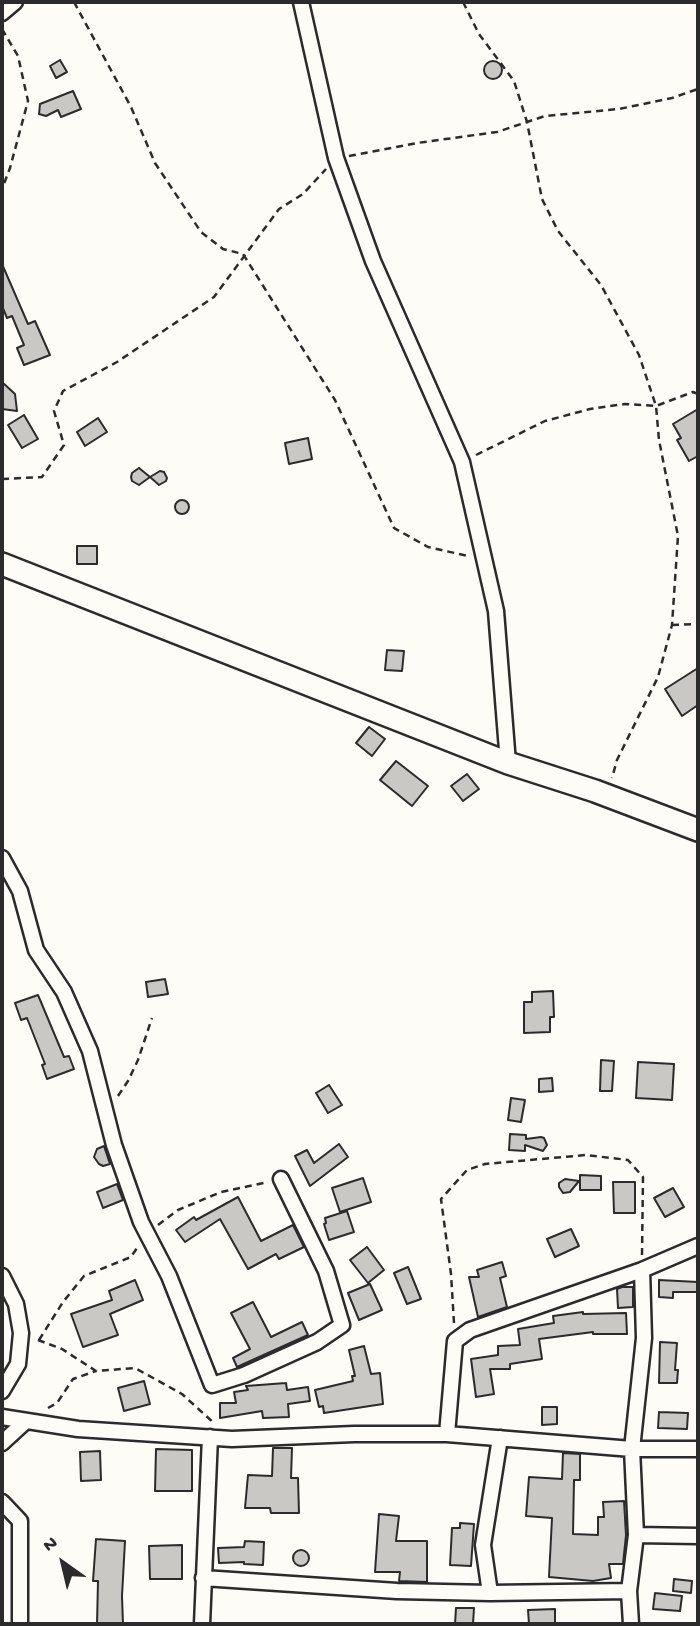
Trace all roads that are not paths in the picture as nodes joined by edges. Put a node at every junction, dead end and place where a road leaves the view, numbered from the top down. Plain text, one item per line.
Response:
1 (15, 2) edge
2 (301, 2) edge
3 (2, 13) edge
4 (2, 564) edge
5 (508, 763) junction
6 (698, 830) edge
7 (2, 858) edge
8 (281, 1179) dead end
9 (698, 1246) edge
10 (642, 1270) junction
11 (2, 1276) edge
12 (2, 1391) edge
13 (2, 1417) edge
14 (26, 1421) junction
15 (447, 1434) junction
16 (210, 1437) junction
17 (500, 1438) junction
18 (2, 1443) edge
19 (632, 1449) junction
20 (698, 1449) edge
21 (2, 1502) edge
22 (636, 1535) junction
23 (698, 1536) edge
24 (203, 1578) junction
25 (629, 1591) junction
26 (490, 1593) junction
27 (20, 1624) edge
28 (202, 1624) edge
29 (631, 1624) edge

1 - 3 street
2 - 5 street
4 - 5 main road
5 - 6 main road
7 - 8 street
9 - 10 street
10 - 15 street
10 - 19 street
11 - 12 street
13 - 14 street
14 - 16 street
14 - 18 street
15 - 16 street
15 - 17 street
16 - 24 street
17 - 19 street
17 - 26 street
19 - 20 street
19 - 22 street
21 - 27 street
22 - 23 street
22 - 25 street
24 - 26 street
24 - 28 street
25 - 26 street
25 - 29 street

